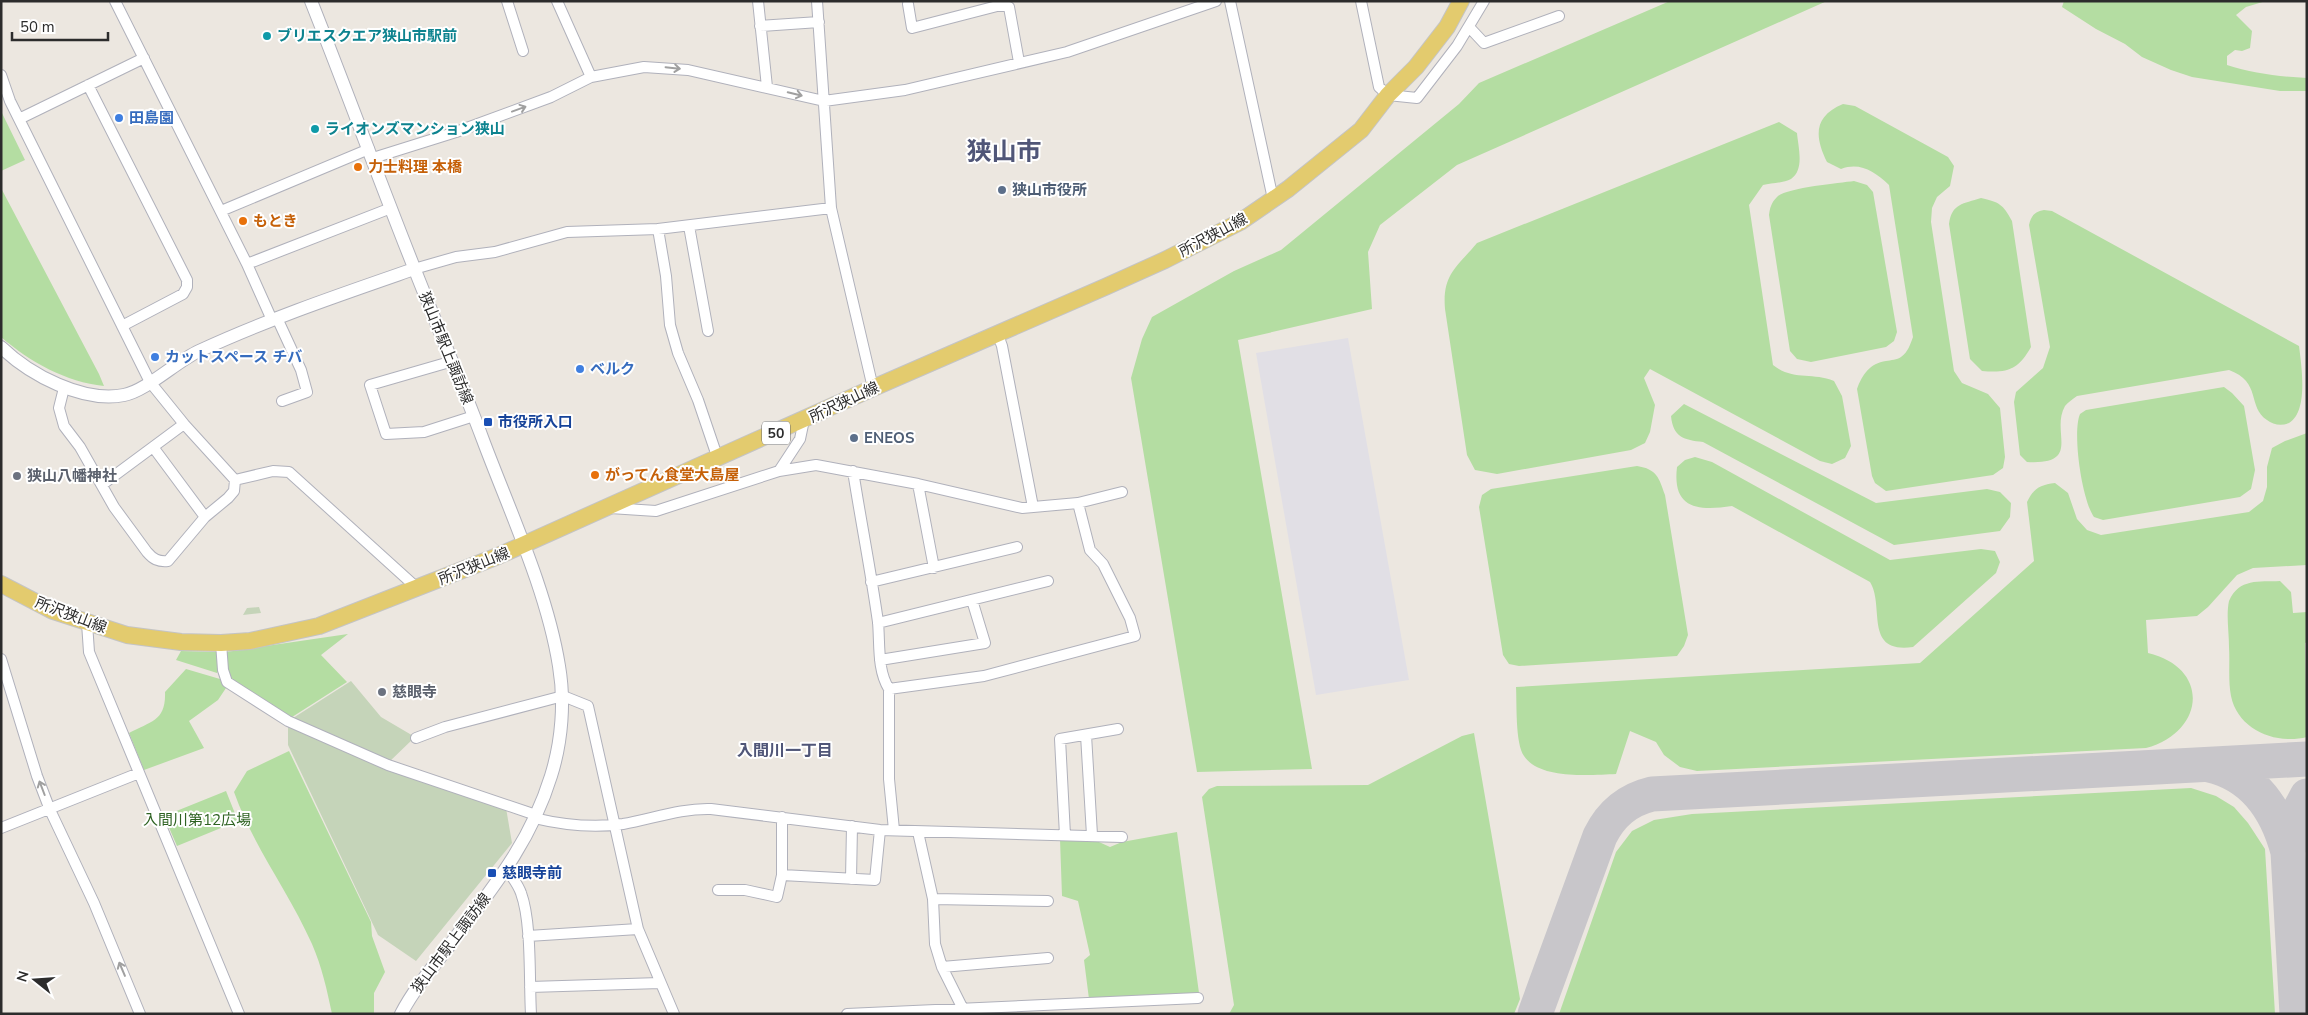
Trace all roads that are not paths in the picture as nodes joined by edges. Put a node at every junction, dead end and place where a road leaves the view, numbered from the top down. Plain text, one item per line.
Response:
1 (115, 1) edge
2 (311, 1) edge
3 (507, 1) edge
4 (557, 1) edge
5 (758, 1) edge
6 (818, 1) edge
7 (1216, 1) edge
8 (1230, 1) edge
9 (1361, 1) edge
10 (1461, 1) edge
11 (1484, 1) edge
12 (908, 4) dead end
13 (1559, 16) dead end
14 (819, 22) junction
15 (760, 26) junction
16 (1469, 27) junction
17 (523, 51) dead end
18 (144, 58) junction
19 (1020, 62) junction
20 (1, 75) edge
21 (591, 77) junction
22 (88, 85) junction
23 (767, 87) junction
24 (1388, 95) junction
25 (824, 100) junction
26 (18, 119) junction
27 (371, 153) junction
28 (1274, 199) junction
29 (391, 208) junction
30 (832, 208) junction
31 (220, 211) junction
32 (689, 226) junction
33 (658, 229) junction
34 (247, 264) junction
35 (414, 270) junction
36 (274, 319) junction
37 (122, 326) junction
38 (708, 331) dead end
39 (998, 335) junction
40 (3, 352) edge
41 (453, 361) junction
42 (150, 382) junction
43 (64, 388) junction
44 (873, 388) junction
45 (282, 401) dead end
46 (474, 416) junction
47 (804, 420) junction
48 (184, 424) junction
49 (153, 447) junction
50 (718, 459) junction
51 (779, 471) junction
52 (853, 472) junction
53 (235, 480) junction
54 (102, 484) junction
55 (918, 484) junction
56 (1122, 492) dead end
57 (1078, 503) junction
58 (1033, 507) junction
59 (609, 508) junction
60 (205, 517) junction
61 (523, 546) junction
62 (1017, 547) dead end
63 (934, 568) junction
64 (1048, 581) dead end
65 (871, 582) junction
66 (1, 584) edge
67 (417, 588) junction
68 (972, 600) junction
69 (878, 622) junction
70 (87, 623) junction
71 (221, 643) junction
72 (1, 659) edge
73 (880, 660) junction
74 (889, 689) junction
75 (563, 696) junction
76 (1118, 729) dead end
77 (1086, 735) junction
78 (416, 738) dead end
79 (139, 773) junction
80 (50, 810) junction
81 (535, 816) junction
82 (782, 817) junction
83 (614, 825) junction
84 (852, 826) junction
85 (1, 828) edge
86 (880, 830) junction
87 (894, 830) junction
88 (918, 832) junction
89 (1065, 834) junction
90 (1092, 835) junction
91 (1122, 837) dead end
92 (507, 869) junction
93 (782, 875) junction
94 (851, 879) junction
95 (718, 890) dead end
96 (933, 900) junction
97 (1048, 901) dead end
98 (638, 929) junction
99 (528, 936) junction
100 (1048, 958) dead end
101 (942, 967) junction
102 (660, 983) junction
103 (530, 987) junction
104 (1198, 998) dead end
105 (963, 1009) junction
106 (140, 1014) edge
107 (238, 1014) edge
108 (401, 1014) edge
109 (530, 1014) edge
110 (674, 1014) edge
111 (847, 1014) edge

1 - 18 street
2 - 27 street, 狭山市駅上諏訪線
3 - 17 street
4 - 21 street
5 - 15 street
6 - 14 street
7 - 19 street
8 - 28 street
9 - 24 street
10 - 24 main road, 所沢狭山線 / 50
11 - 16 street
12 - 19 street
13 - 16 street
14 - 15 street
14 - 25 street
15 - 23 street
16 - 24 street
18 - 22 street
18 - 31 street
19 - 25 street
20 - 26 street
21 -> 23 street
27 -> 21 street
22 - 26 street
22 - 37 street
23 -> 25 street
24 - 28 main road, 所沢狭山線 / 50
25 - 30 street
26 - 37 street
27 - 29 street, 狭山市駅上諏訪線
27 - 31 street
28 - 39 main road, 所沢狭山線 / 50
29 - 34 street
29 - 35 street, 狭山市駅上諏訪線
30 - 32 street
30 - 44 street
31 - 34 street
32 - 33 street
32 - 38 street
33 - 35 street
33 - 50 street
34 - 36 street
35 - 36 street
35 - 41 street, 狭山市駅上諏訪線
36 - 42 street
36 - 45 street
37 - 42 street
39 - 44 main road, 所沢狭山線 / 50
39 - 58 street
40 - 43 street
41 - 46 street, 狭山市駅上諏訪線
41 - 46 street
42 - 43 street
42 - 48 street
43 - 54 street
44 - 47 main road, 所沢狭山線 / 50
46 - 61 street, 狭山市駅上諏訪線
47 - 50 main road, 所沢狭山線 / 50
47 - 51 street
48 - 49 street
48 - 53 street
49 - 54 street
49 - 60 street
50 - 59 main road, 所沢狭山線 / 50
51 - 52 street
51 - 59 street
52 - 55 street
52 - 65 street
53 - 60 street
53 - 67 street
54 - 60 street
55 - 58 street
55 - 63 street
56 - 57 street
57 - 58 street
57 - 74 street
59 - 61 main road, 所沢狭山線 / 50
61 - 67 main road, 所沢狭山線 / 50
61 - 75 street, 狭山市駅上諏訪線
62 - 63 street
63 - 65 street
64 - 68 street
65 - 69 street
66 - 70 main road, 所沢狭山線 / 50
67 - 71 main road, 所沢狭山線 / 50
68 - 69 street
68 - 73 street
69 - 73 street
70 - 71 main road, 所沢狭山線 / 50
70 - 79 street
71 - 81 street
80 -> 72 street
73 - 74 street
74 - 87 street
75 - 78 street
75 - 81 street, 狭山市駅上諏訪線
75 - 83 street
76 - 77 street
77 - 89 street
77 - 90 street
79 - 80 street
79 - 107 street
80 - 85 street
106 -> 80 street
81 - 83 street
81 - 92 street, 狭山市駅上諏訪線
82 - 83 street
82 - 84 street
82 - 93 street
83 - 98 street
84 - 86 street
84 - 94 street
86 - 87 street
86 - 94 street
87 - 88 street
88 - 89 street
88 - 96 street
89 - 90 street
90 - 91 street
92 - 99 street
92 - 108 street, 狭山市駅上諏訪線
93 - 94 street
93 - 95 street
96 - 97 street
96 - 101 street
98 - 99 street
98 - 102 street
99 - 103 street
100 - 101 street
101 - 105 street
102 - 103 street
102 - 110 street
103 - 109 street
104 - 105 street
105 - 111 street

